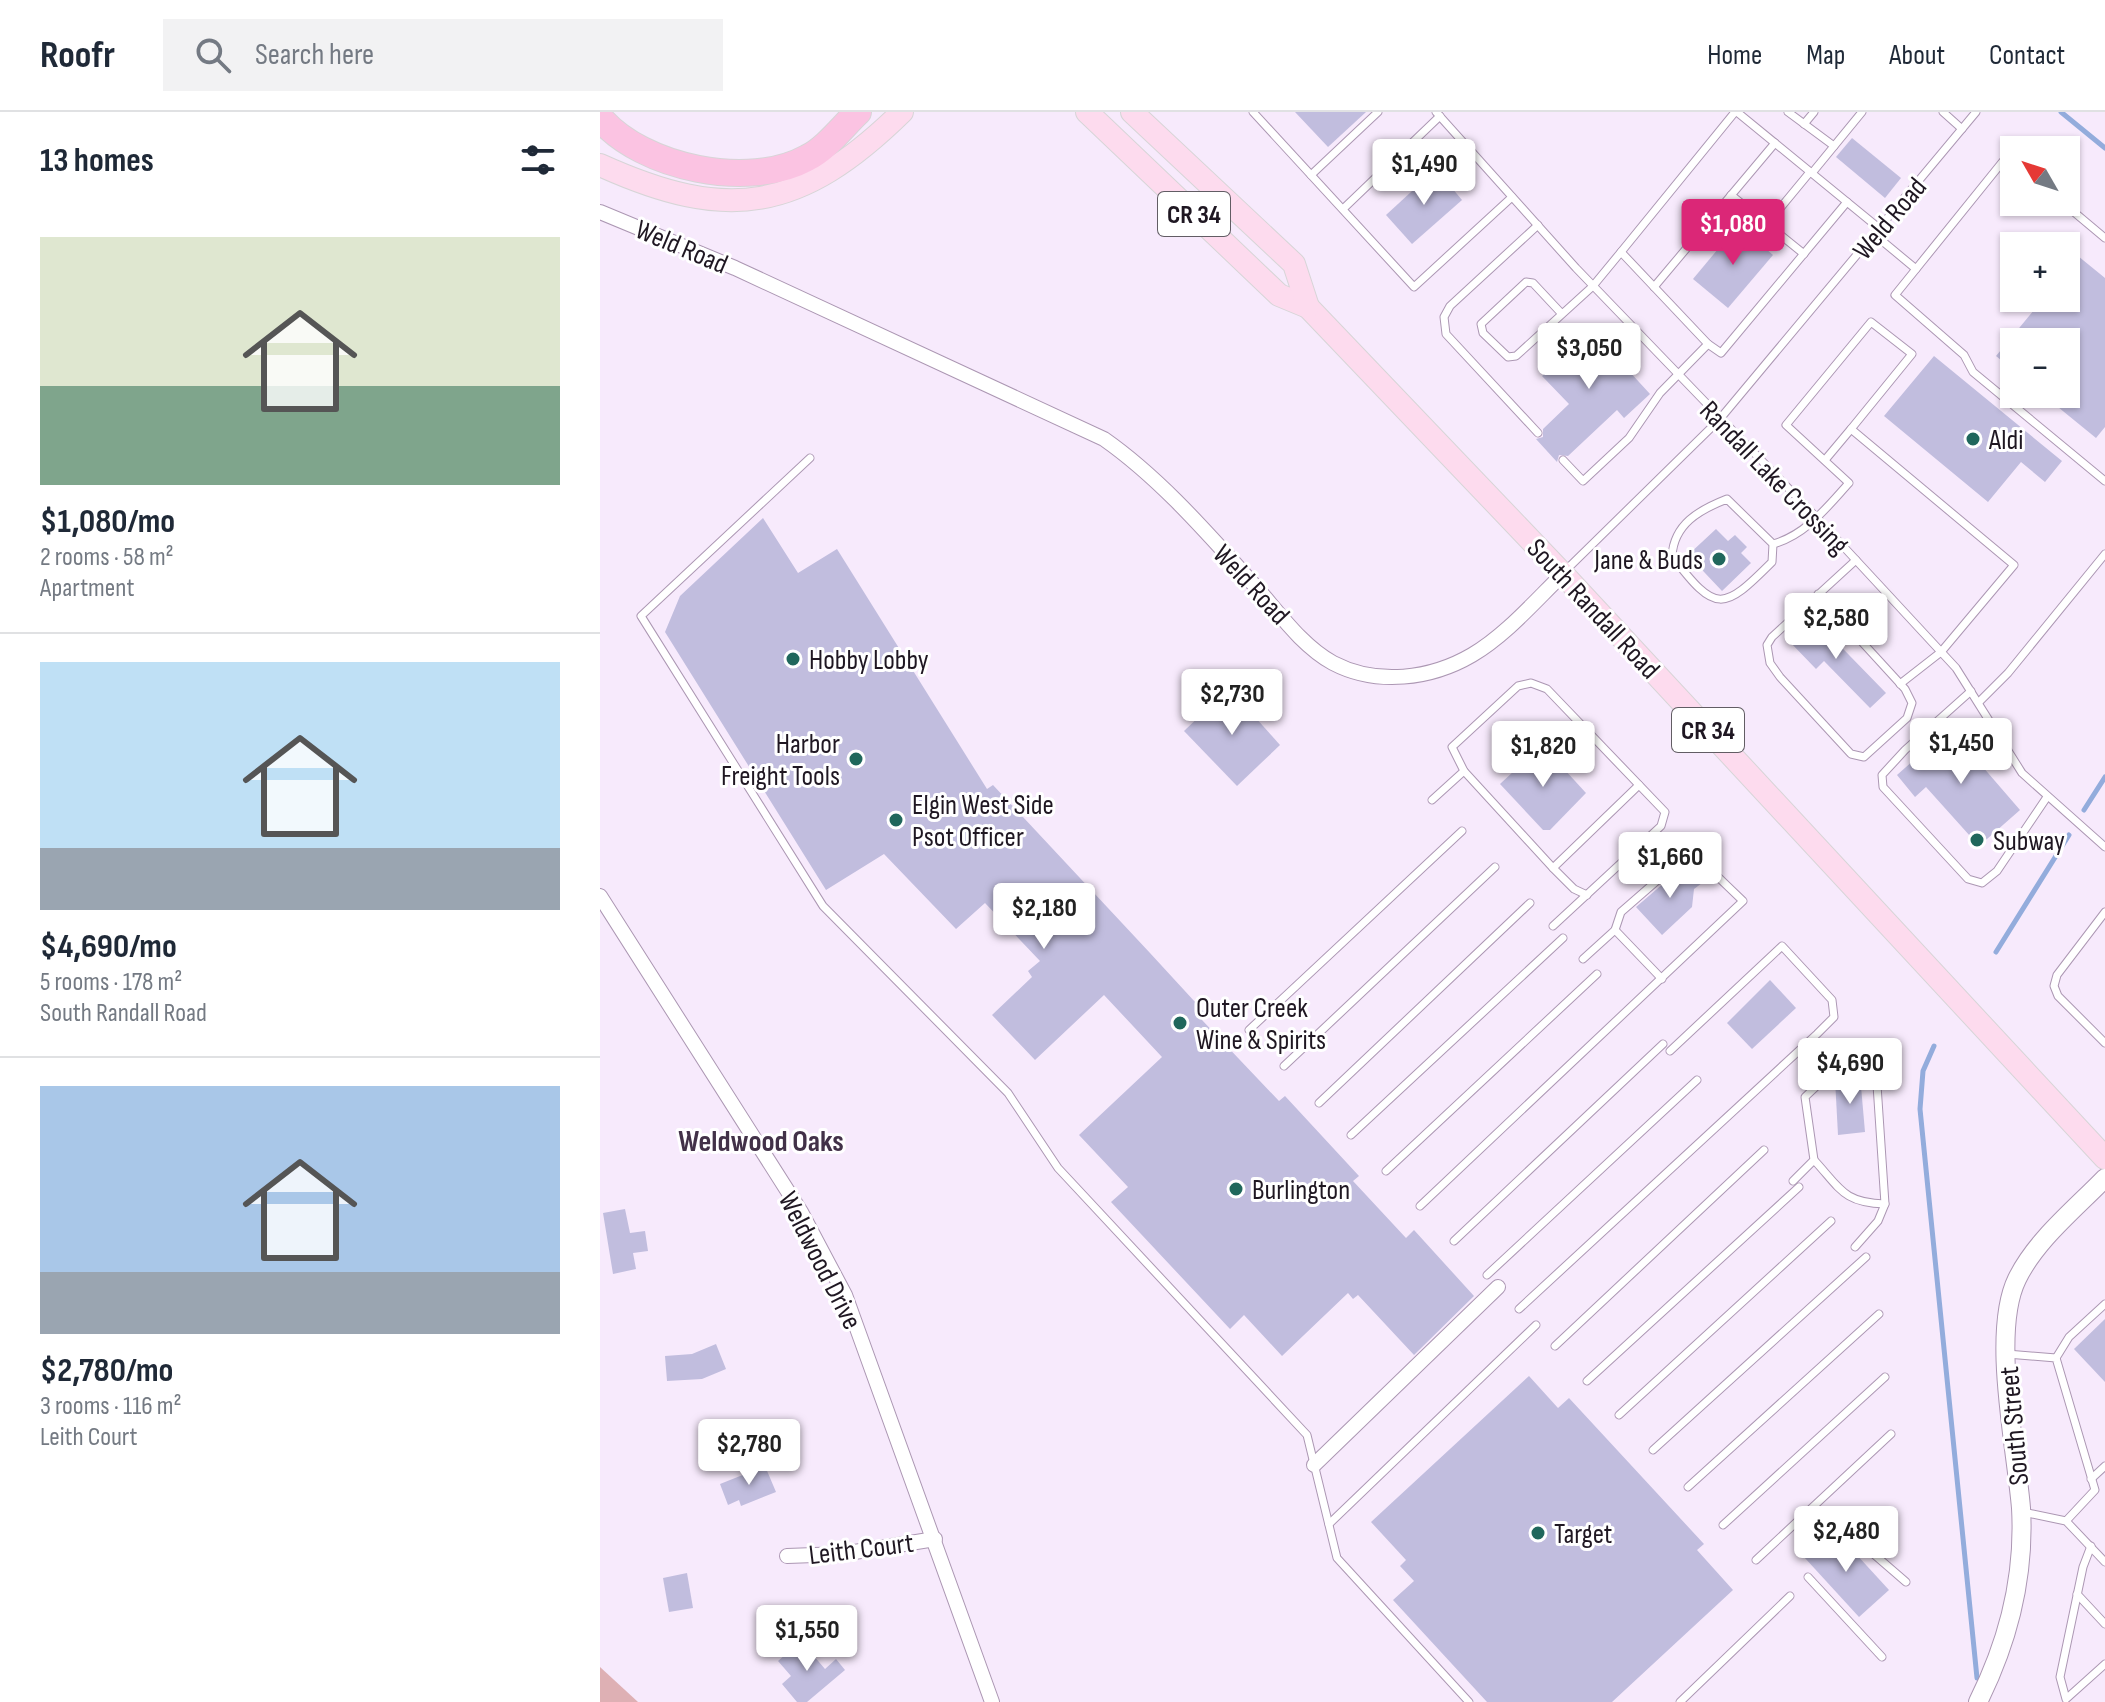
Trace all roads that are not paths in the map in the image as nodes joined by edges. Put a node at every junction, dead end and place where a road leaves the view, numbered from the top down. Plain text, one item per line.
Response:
1 (858, 112) edge
2 (895, 112) edge
3 (902, 112) edge
4 (1087, 112) edge
5 (1132, 112) edge
6 (1253, 112) edge
7 (1378, 112) edge
8 (1736, 112) edge
9 (1788, 112) edge
10 (1814, 112) edge
11 (1862, 112) edge
12 (1943, 112) edge
13 (1976, 112) edge
14 (1438, 114) edge
15 (600, 118) edge
16 (1804, 124) junction
17 (1962, 129) junction
18 (874, 139) junction
19 (1775, 143) junction
20 (1834, 146) junction
21 (600, 165) edge
22 (2000, 165) edge
23 (1811, 172) junction
24 (1311, 175) junction
25 (1731, 195) junction
26 (1512, 197) junction
27 (1847, 202) junction
28 (1343, 209) junction
29 (600, 212) edge
30 (2079, 216) edge
31 (1767, 224) junction
32 (1538, 225) junction
33 (1878, 232) junction
34 (2105, 238) edge
35 (1621, 252) junction
36 (1804, 254) junction
37 (1916, 269) junction
38 (1593, 286) junction
39 (1654, 287) junction
40 (1308, 307) junction
41 (1562, 314) junction
42 (1708, 344) junction
43 (1678, 376) junction
44 (1719, 420) junction
45 (1851, 429) junction
46 (1538, 433) dead end
47 (810, 458) dead end
48 (1563, 460) dead end
49 (1825, 460) junction
50 (2105, 481) edge
51 (1817, 518) junction
52 (1773, 544) junction
53 (2105, 554) edge
54 (1856, 560) junction
55 (1563, 574) junction
56 (1818, 594) junction
57 (1941, 652) junction
58 (1900, 684) junction
59 (1971, 691) junction
60 (1979, 702) junction
61 (1464, 771) junction
62 (1639, 785) junction
63 (2047, 797) junction
64 (1432, 800) dead end
65 (1462, 831) dead end
66 (2105, 847) edge
67 (1495, 867) dead end
68 (1553, 868) junction
69 (1587, 895) junction
70 (600, 897) edge
71 (1530, 903) dead end
72 (2105, 912) edge
73 (1553, 926) dead end
74 (1615, 930) junction
75 (1563, 938) dead end
76 (1583, 959) dead end
77 (1597, 974) dead end
78 (1662, 979) junction
79 (1249, 1030) dead end
80 (2105, 1043) edge
81 (1663, 1044) dead end
82 (1670, 1051) dead end
83 (1284, 1066) dead end
84 (1697, 1080) dead end
85 (1319, 1103) dead end
86 (1351, 1135) dead end
87 (1764, 1150) dead end
88 (2105, 1158) edge
89 (1814, 1160) junction
90 (1386, 1171) dead end
91 (2105, 1178) edge
92 (1885, 1204) junction
93 (1420, 1206) dead end
94 (1831, 1221) dead end
95 (1454, 1241) dead end
96 (1855, 1247) dead end
97 (1866, 1257) dead end
98 (1487, 1275) dead end
99 (1498, 1287) dead end
100 (2105, 1304) edge
101 (1519, 1309) dead end
102 (1879, 1314) dead end
103 (1536, 1325) dead end
104 (1555, 1346) dead end
105 (2007, 1354) junction
106 (2056, 1358) junction
107 (1885, 1377) dead end
108 (1587, 1381) dead end
109 (1619, 1415) dead end
110 (1891, 1434) dead end
111 (1653, 1450) dead end
112 (1314, 1465) junction
113 (2105, 1466) edge
114 (2091, 1479) junction
115 (1688, 1487) dead end
116 (2021, 1512) junction
117 (2066, 1521) junction
118 (1329, 1524) junction
119 (1723, 1525) dead end
120 (1854, 1537) dead end
121 (935, 1539) junction
122 (2091, 1546) junction
123 (787, 1556) dead end
124 (1756, 1560) dead end
125 (2105, 1562) edge
126 (1808, 1577) dead end
127 (1906, 1582) dead end
128 (2077, 1594) junction
129 (1790, 1596) dead end
130 (2105, 1624) edge
131 (1882, 1657) dead end
132 (2105, 1664) edge
133 (992, 1702) edge
134 (1469, 1702) edge
135 (1680, 1702) edge
136 (1978, 1702) edge

1 - 15 highway
2 - 18 main road
3 - 18 main road
4 - 40 main road, South Randall Road / CR 34
5 - 40 main road, South Randall Road / CR 34
6 - 24 lane
7 - 24 lane
8 - 19 lane
8 - 35 lane
9 - 16 lane
10 - 16 lane
11 - 20 lane
12 - 17 lane
13 - 17 lane, Weld Road
14 - 26 lane, Randall Lake Crossing
14 - 28 lane
16 - 20 lane
17 - 33 lane, Weld Road
18 - 21 main road
19 - 23 lane
19 - 25 lane
20 - 23 lane
22 - 37 lane
23 - 27 lane
23 - 31 lane
24 - 28 lane
25 - 31 lane
25 - 39 lane
26 - 28 lane
26 - 32 lane, Randall Lake Crossing
27 - 33 lane
27 - 36 lane
29 - 55 street, Weld Road
30 - 34 lane
31 - 36 lane
32 - 38 lane, Randall Lake Crossing
32 - 46 lane
33 - 37 lane
33 - 44 lane, Weld Road
35 - 38 lane
35 - 39 lane
36 - 42 lane
37 - 50 lane
38 - 41 lane
38 - 43 lane, Randall Lake Crossing
39 - 42 lane
40 - 55 main road, South Randall Road / CR 34
41 - 41 lane
42 - 43 lane
43 - 44 lane, Randall Lake Crossing
43 - 48 lane
44 - 51 lane, Randall Lake Crossing
44 - 55 lane, Weld Road
45 - 49 lane
45 - 49 lane
45 - 57 lane
47 - 112 lane
49 - 51 lane
51 - 52 lane
51 - 54 lane, Randall Lake Crossing
52 - 52 lane
53 - 60 lane
54 - 56 lane
54 - 57 lane, Randall Lake Crossing
55 - 88 main road, South Randall Road / CR 34
56 - 58 lane
56 - 58 lane
57 - 58 lane
57 - 59 lane, Randall Lake Crossing
59 - 60 lane, Randall Lake Crossing
59 - 63 lane
60 - 63 lane, Randall Lake Crossing
61 - 62 lane
61 - 64 lane
61 - 68 lane
62 - 68 lane
62 - 69 lane
63 - 66 lane, Randall Lake Crossing
65 - 79 lane
67 - 83 lane
68 - 69 lane
69 - 73 lane
70 - 121 street, Weldwood Drive
71 - 85 lane
72 - 80 lane
74 - 76 lane
74 - 78 lane
74 - 78 lane
75 - 86 lane
77 - 90 lane
78 - 93 lane
81 - 95 lane
82 - 101 lane
84 - 98 lane
87 - 104 lane
89 - 92 lane
89 - 92 lane
89 - 108 lane
91 - 105 street, South Street
92 - 96 lane
94 - 109 lane
97 - 111 lane
99 - 112 street
100 - 106 lane
102 - 115 lane
103 - 118 lane
105 - 106 lane
105 - 116 street, South Street
106 - 114 lane
107 - 119 lane
110 - 124 lane
112 - 118 lane
113 - 114 lane
114 - 117 lane
116 - 117 lane
116 - 136 street, South Street
117 - 122 lane
118 - 134 lane
120 - 127 lane
121 - 123 street, Leith Court
121 - 133 street, Weldwood Drive
122 - 125 lane
122 - 128 lane
126 - 131 lane
128 - 130 lane
128 - 132 lane
129 - 135 lane

